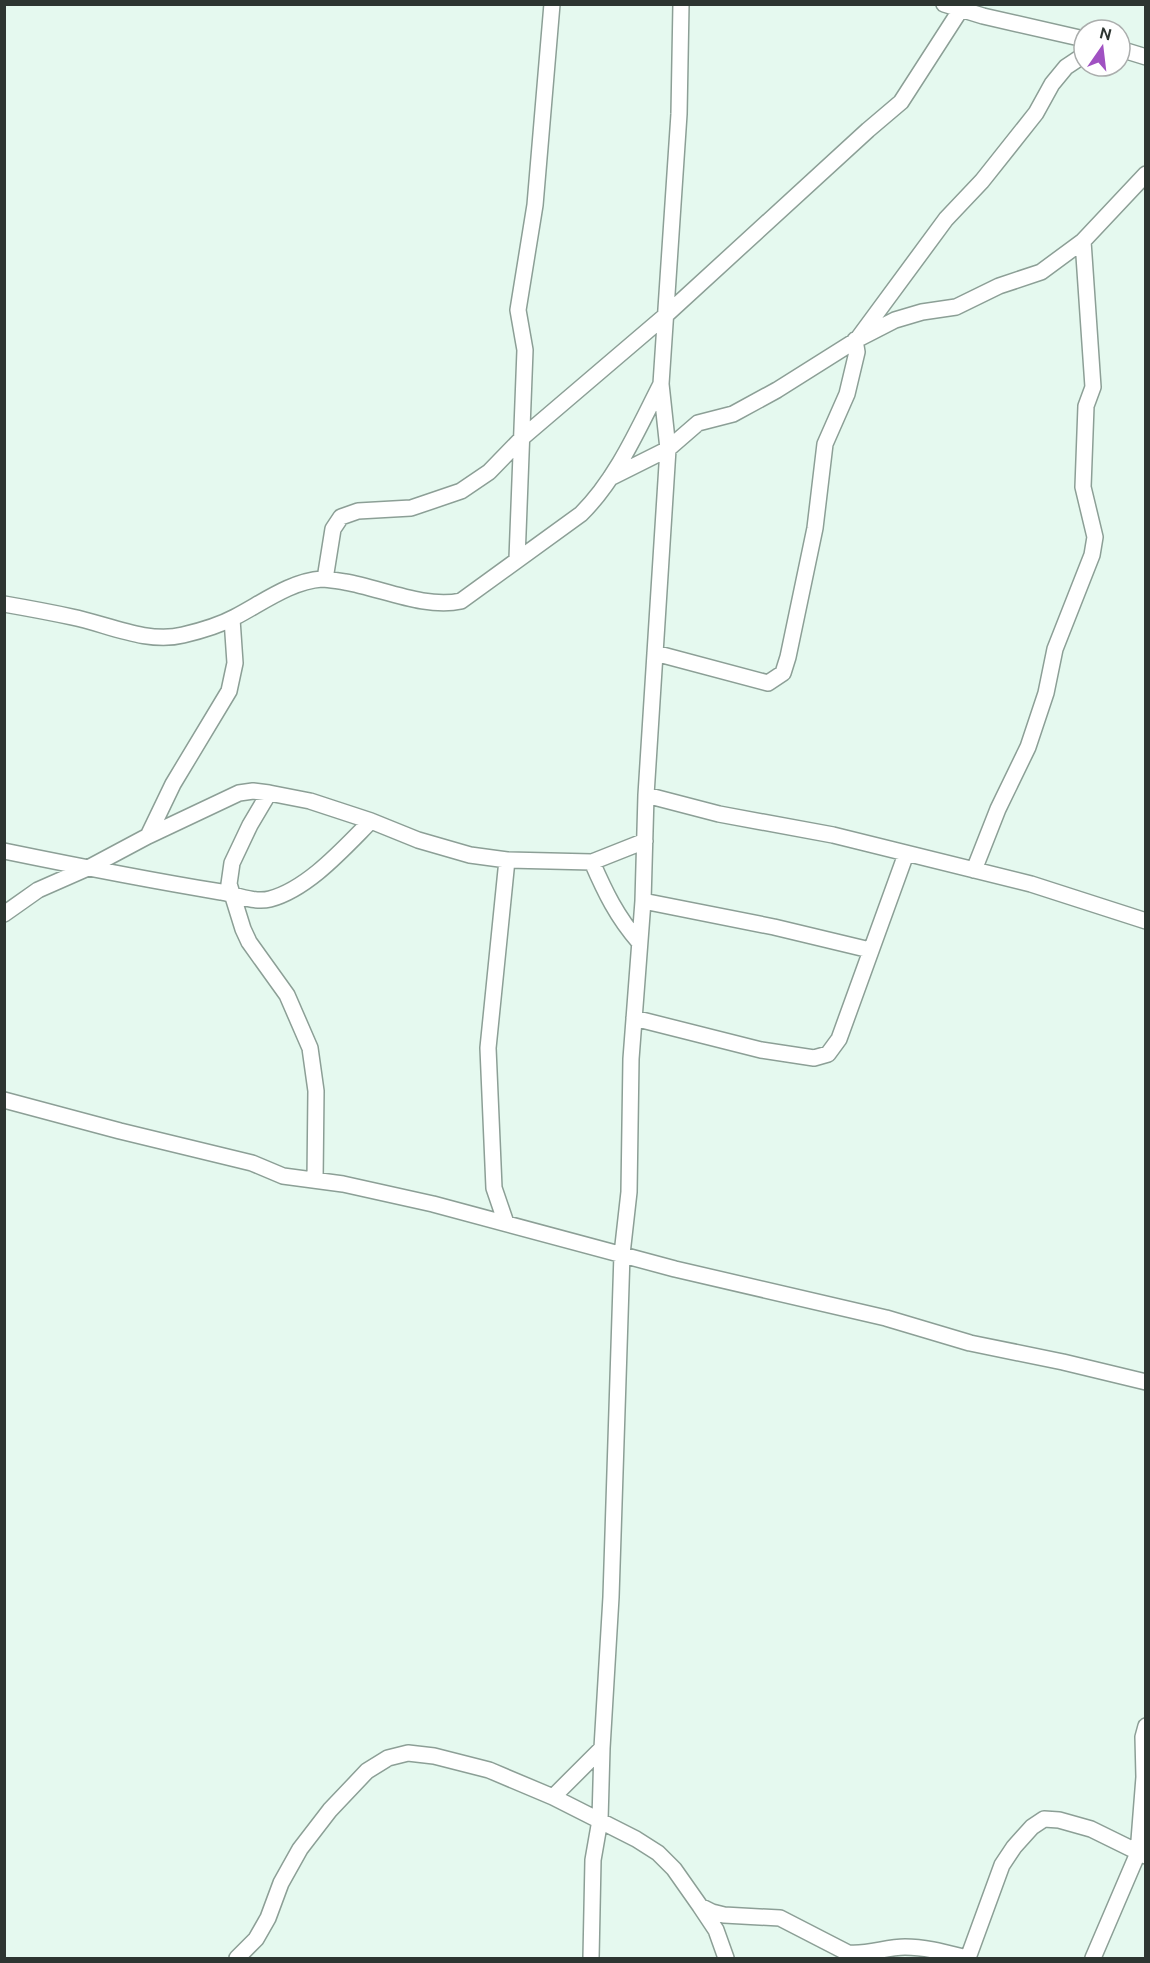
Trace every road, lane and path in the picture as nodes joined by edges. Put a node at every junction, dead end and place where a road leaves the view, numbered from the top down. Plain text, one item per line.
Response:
1 (552, 4) edge
2 (681, 4) edge
3 (945, 5) edge
4 (961, 9) junction
5 (1072, 36) edge
6 (1072, 63) edge
7 (1146, 174) edge
8 (1083, 241) junction
9 (666, 315) junction
10 (856, 340) junction
11 (661, 384) junction
12 (523, 437) junction
13 (668, 449) junction
14 (610, 478) junction
15 (517, 560) junction
16 (325, 579) junction
17 (4, 604) edge
18 (232, 619) junction
19 (655, 653) junction
20 (269, 793) junction
21 (646, 795) junction
22 (371, 821) junction
23 (148, 836) junction
24 (645, 842) junction
25 (4, 851) edge
26 (906, 854) junction
27 (507, 860) junction
28 (592, 862) junction
29 (88, 868) junction
30 (974, 870) junction
31 (231, 894) junction
32 (643, 901) junction
33 (4, 914) edge
34 (1146, 921) edge
35 (639, 942) junction
36 (870, 950) junction
37 (634, 1018) junction
38 (4, 1100) edge
39 (315, 1180) junction
40 (506, 1223) junction
41 (622, 1254) junction
42 (1146, 1382) edge
43 (1146, 1726) edge
44 (602, 1748) junction
45 (1145, 1777) edge
46 (553, 1797) junction
47 (600, 1821) junction
48 (1142, 1854) edge
49 (700, 1906) junction
50 (237, 1959) edge
51 (591, 1959) edge
52 (726, 1959) edge
53 (968, 1959) edge
54 (1093, 1959) edge

1 - 12 street
2 - 9 street
3 - 4 street
4 - 5 street
4 - 9 street
6 - 10 street
7 - 8 street
8 - 10 street
8 - 30 street
9 - 11 street
9 - 12 street
10 - 13 street
10 - 19 street
11 - 13 street
11 - 14 street
12 - 15 street
12 - 16 street
13 - 14 street
13 - 19 street
14 - 15 street
15 - 16 street
16 - 18 street
17 - 18 street
18 - 23 street
19 - 21 street
20 - 22 street
20 - 23 street
20 - 31 street
21 - 24 street
21 - 26 street
22 - 27 street
22 - 31 street
23 - 29 street
24 - 28 street
24 - 32 street
25 - 29 street
26 - 30 street
26 - 36 street
27 - 28 street
27 - 40 street
28 - 35 street
29 - 31 street
29 - 33 street
30 - 34 street
31 - 39 street
32 - 35 street
32 - 36 street
35 - 37 street
36 - 37 street
37 - 41 street
38 - 39 street
39 - 40 street
40 - 41 street
41 - 42 street
41 - 44 street
43 - 45 street
44 - 46 street
44 - 47 street
45 - 48 street
46 - 47 street
46 - 50 street
47 - 49 street
47 - 51 street
48 - 53 street
48 - 54 street
49 - 52 street
49 - 53 street

